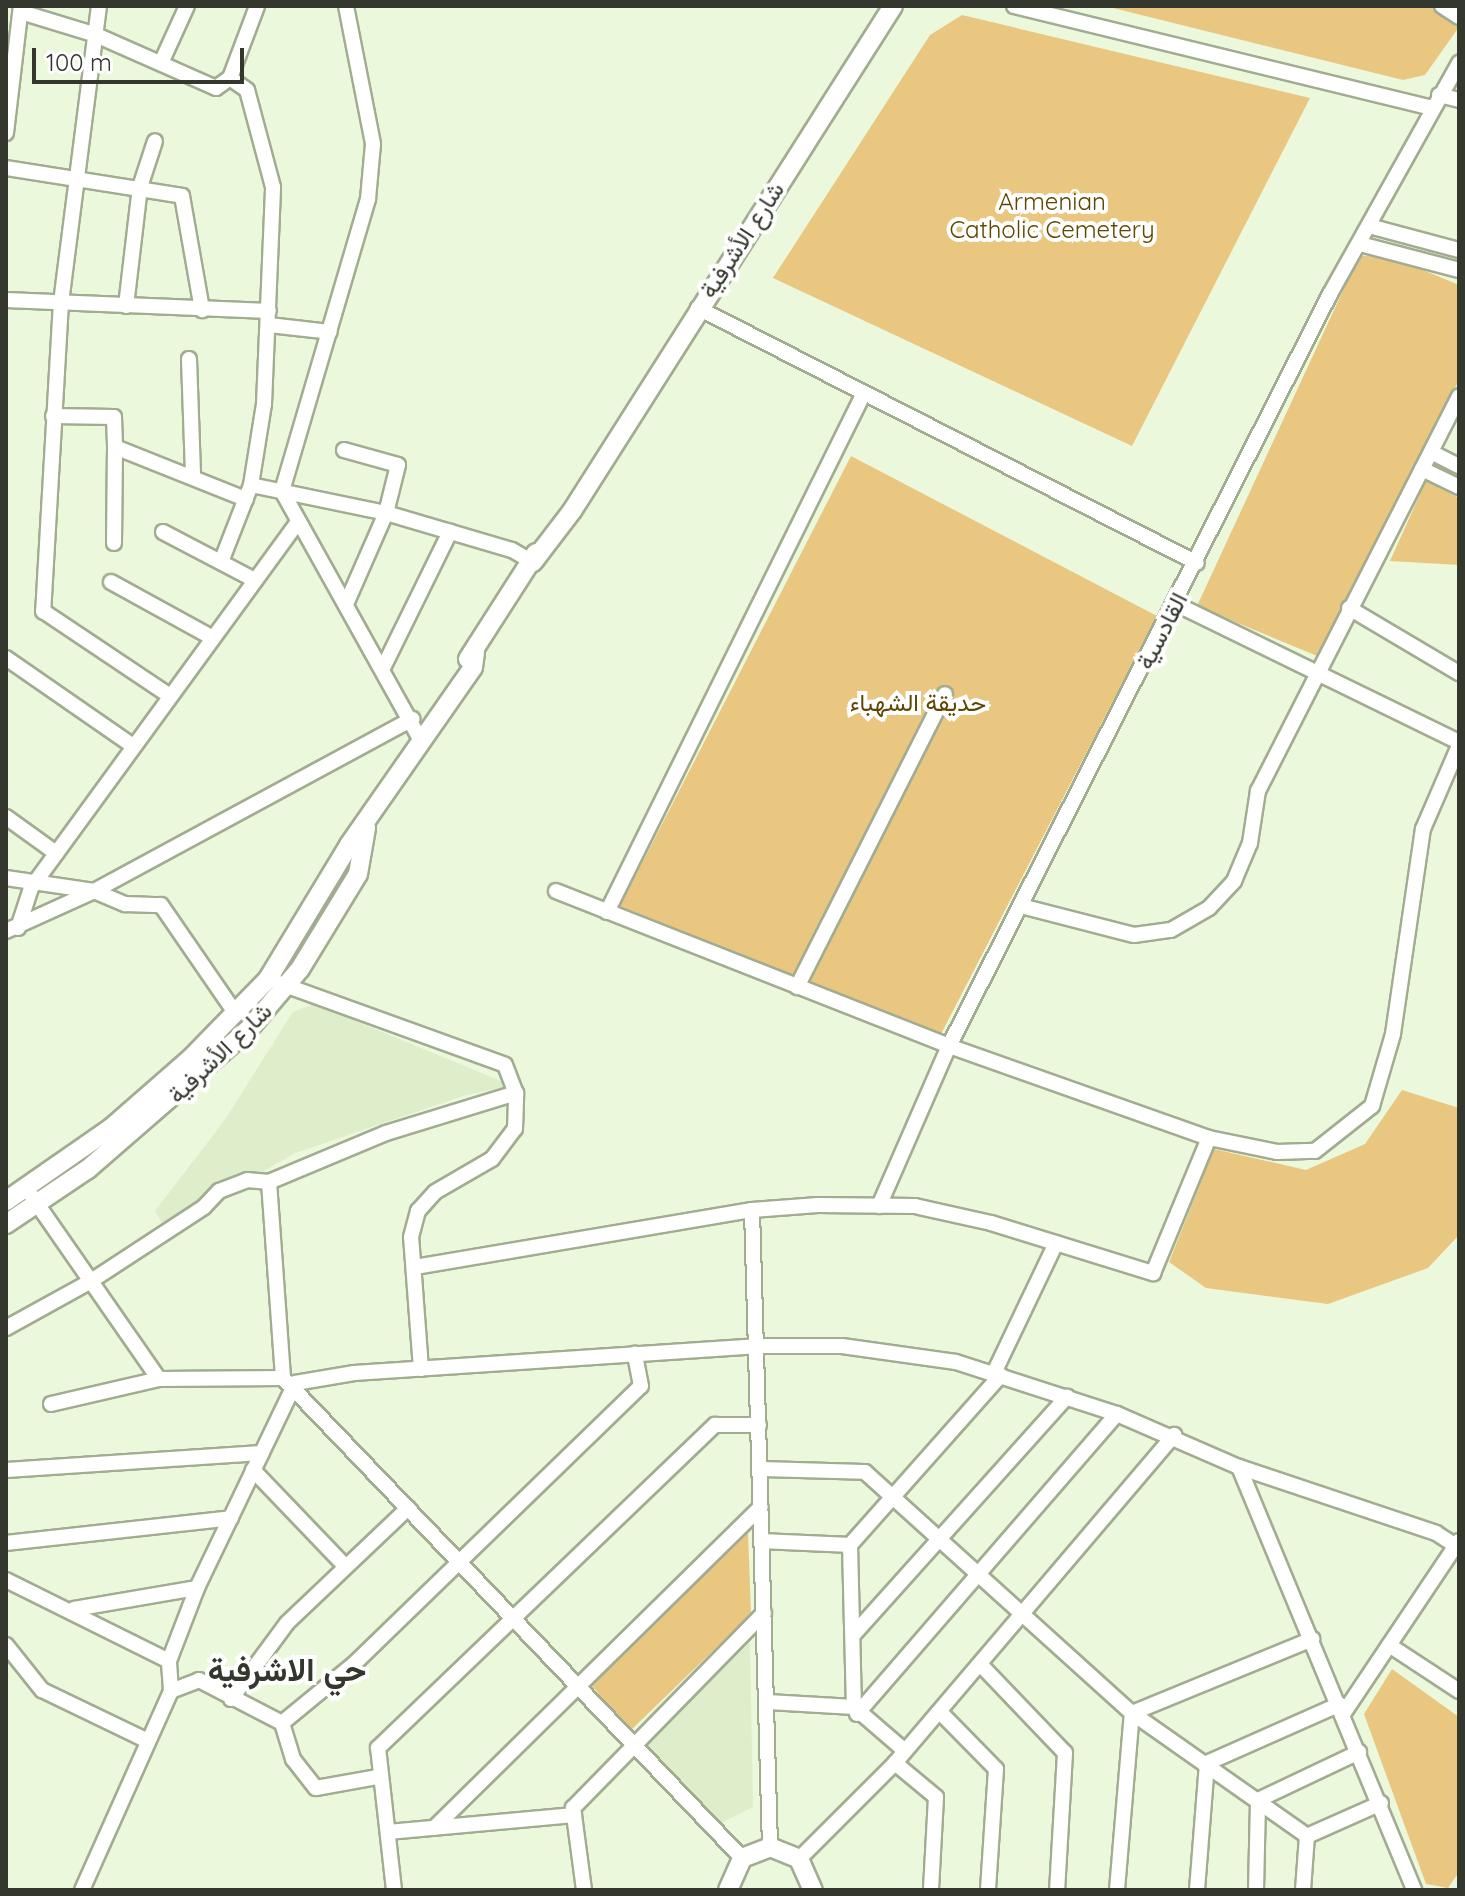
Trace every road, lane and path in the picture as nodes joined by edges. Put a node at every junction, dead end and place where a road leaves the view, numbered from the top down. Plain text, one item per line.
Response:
1 (99, 6) edge
2 (187, 6) edge
3 (257, 6) edge
4 (346, 6) edge
5 (893, 6) edge
6 (1014, 6) edge
7 (1442, 6) edge
8 (21, 9) edge
9 (1459, 17) edge
10 (96, 35) junction
11 (161, 63) junction
12 (1457, 72) edge
13 (230, 78) junction
14 (1459, 100) edge
15 (1435, 101) junction
16 (6, 133) edge
17 (155, 141) dead end
18 (6, 168) edge
19 (76, 179) junction
20 (140, 187) junction
21 (1369, 226) junction
22 (1360, 244) junction
23 (1459, 250) edge
24 (1459, 270) edge
25 (6, 300) edge
26 (61, 302) junction
27 (126, 306) junction
28 (698, 308) junction
29 (202, 310) junction
30 (269, 318) junction
31 (330, 332) junction
32 (189, 359) dead end
33 (864, 393) junction
34 (1459, 396) edge
35 (53, 416) junction
36 (115, 447) junction
37 (344, 450) dead end
38 (1431, 452) junction
39 (1459, 466) edge
40 (1422, 469) junction
41 (193, 476) junction
42 (1459, 487) edge
43 (282, 491) junction
44 (248, 492) junction
45 (386, 513) junction
46 (297, 523) junction
47 (163, 532) dead end
48 (450, 532) junction
49 (114, 543) dead end
50 (221, 562) junction
51 (533, 562) junction
52 (1197, 563) junction
53 (255, 580) junction
54 (111, 582) dead end
55 (346, 604) junction
56 (1176, 604) junction
57 (1349, 608) junction
58 (213, 638) junction
59 (6, 658) edge
60 (383, 668) junction
61 (1316, 671) junction
62 (1459, 673) edge
63 (945, 694) dead end
64 (170, 696) junction
65 (412, 719) junction
66 (421, 741) junction
67 (1459, 744) edge
68 (133, 746) junction
69 (6, 817) edge
70 (366, 828) junction
71 (56, 853) junction
72 (6, 878) edge
73 (36, 880) junction
74 (94, 891) junction
75 (556, 891) dead end
76 (1021, 906) junction
77 (607, 912) junction
78 (12, 930) edge
79 (268, 979) junction
80 (287, 985) junction
81 (797, 987) junction
82 (236, 1014) junction
83 (949, 1046) junction
84 (516, 1093) junction
85 (1209, 1138) junction
86 (269, 1182) junction
87 (31, 1196) junction
88 (6, 1201) edge
89 (879, 1206) junction
90 (752, 1210) junction
91 (6, 1224) edge
92 (1056, 1243) junction
93 (415, 1267) junction
94 (91, 1281) junction
95 (6, 1328) edge
96 (756, 1346) junction
97 (635, 1354) junction
98 (421, 1369) junction
99 (997, 1374) junction
100 (159, 1379) junction
101 (287, 1384) junction
102 (1067, 1397) junction
103 (51, 1404) dead end
104 (1117, 1414) junction
105 (759, 1425) junction
106 (1174, 1435) junction
107 (261, 1453) junction
108 (1239, 1467) junction
109 (760, 1469) junction
110 (6, 1470) edge
111 (253, 1470) junction
112 (894, 1497) junction
113 (761, 1507) junction
114 (408, 1508) junction
115 (231, 1518) junction
116 (939, 1538) junction
117 (762, 1541) junction
118 (6, 1543) edge
119 (850, 1545) junction
120 (1458, 1545) edge
121 (458, 1563) junction
122 (344, 1565) junction
123 (982, 1574) junction
124 (6, 1580) edge
125 (197, 1588) junction
126 (74, 1609) junction
127 (1025, 1611) junction
128 (764, 1613) junction
129 (511, 1618) junction
130 (854, 1634) junction
131 (1312, 1639) junction
132 (6, 1645) edge
133 (1389, 1645) junction
134 (169, 1661) junction
135 (980, 1664) junction
136 (579, 1688) junction
137 (171, 1691) junction
138 (1459, 1691) edge
139 (231, 1699) junction
140 (768, 1702) junction
141 (1341, 1709) junction
142 (856, 1711) junction
143 (940, 1712) junction
144 (1132, 1713) junction
145 (282, 1723) junction
146 (146, 1740) junction
147 (633, 1745) junction
148 (905, 1751) junction
149 (1359, 1752) junction
150 (895, 1763) junction
151 (1207, 1763) junction
152 (378, 1777) junction
153 (1258, 1800) junction
154 (1381, 1803) junction
155 (574, 1815) junction
156 (434, 1828) junction
157 (388, 1832) junction
158 (1307, 1836) junction
159 (770, 1847) junction
160 (742, 1858) junction
161 (799, 1859) junction
162 (82, 1890) edge
163 (394, 1890) edge
164 (584, 1890) edge
165 (728, 1890) edge
166 (813, 1890) edge
167 (931, 1890) edge
168 (988, 1890) edge
169 (1057, 1890) edge
170 (1117, 1890) edge
171 (1197, 1890) edge
172 (1256, 1890) edge
173 (1303, 1890) edge
174 (1414, 1890) edge

1 - 10 street
2 - 11 street
3 - 13 street
4 - 31 street
5 - 28 street, شارع الأشرفية
6 - 15 street
7 - 9 street
8 - 10 street
8 - 16 street
10 - 11 street
10 - 19 street
11 - 13 street
12 - 15 street, القادسية
13 - 30 street
14 - 15 street
15 - 21 street, القادسية
17 - 20 street
18 - 19 street
19 - 20 street
19 - 26 street
20 - 27 street
20 - 29 street
21 - 22 street, القادسية
21 - 23 street
22 - 24 street
22 - 52 street, القادسية
25 - 26 street
26 - 27 street
26 - 35 street
27 - 29 street
28 - 33 street
28 - 51 street, شارع الأشرفية
29 - 30 street
30 - 31 street
30 - 44 street
31 - 43 street
32 - 41 street
33 - 52 street
33 - 77 street
34 - 38 street
35 - 36 street
35 - 64 street
36 - 41 street
36 - 49 street
37 - 45 street
38 - 39 street
38 - 40 street
40 - 42 street
40 - 57 street
41 - 44 street
43 - 44 street
43 - 45 street
43 - 46 street
44 - 50 street
45 - 48 street
45 - 55 street
46 - 53 street
46 - 55 street
47 - 50 street
48 - 51 street
48 - 60 street
50 - 53 street
51 - 66 street, شارع الأشرفية
52 - 56 street, القادسية
53 - 58 street
54 - 58 street
55 - 60 street
56 - 61 street
56 - 76 street, القادسية
57 - 61 street
57 - 62 street
58 - 64 street
59 - 68 street
60 - 65 street
61 - 67 street
61 - 76 street
63 - 81 street
64 - 68 street
65 - 66 street
65 - 74 street
66 - 70 street, شارع الأشرفية
67 - 85 street
68 - 71 street
69 - 71 street
70 - 79 street, شارع الأشرفية
70 - 80 street, شارع الأشرفية
71 - 73 street
72 - 73 street
73 - 74 street
73 - 78 street
74 - 78 street
74 - 82 street
75 - 77 street
76 - 83 street, القادسية
77 - 81 street
79 - 80 street
79 - 82 street, شارع الأشرفية
80 - 84 street
80 - 87 street, شارع الأشرفية
81 - 83 street
82 - 87 street, شارع الأشرفية
83 - 85 street
83 - 89 street, القادسية
84 - 86 street
84 - 93 street
85 - 92 street
86 - 94 street
86 - 101 street
87 - 88 street, شارع الأشرفية
87 - 91 street, شارع الأشرفية
87 - 94 street
89 - 90 street
89 - 92 street
90 - 93 street
90 - 96 street
92 - 99 street
93 - 98 street
94 - 95 street
94 - 100 street
96 - 97 street
96 - 99 street
96 - 105 street
97 - 98 street
97 - 121 street
98 - 101 street
99 - 102 street
99 - 112 street
100 - 101 street
100 - 103 street
101 - 107 street
101 - 114 street
102 - 104 street
102 - 116 street
104 - 106 street
104 - 123 street
105 - 109 street
105 - 129 street
106 - 108 street
106 - 127 street
107 - 110 street
107 - 111 street
108 - 120 street
108 - 131 street
109 - 112 street
109 - 113 street
111 - 115 street
111 - 122 street
112 - 116 street
112 - 119 street
113 - 117 street
113 - 136 street
114 - 121 street
114 - 122 street
115 - 118 street
115 - 125 street
116 - 123 street
116 - 130 street
117 - 119 street
117 - 128 street
119 - 130 street
120 - 133 street
121 - 129 street
121 - 145 street
122 - 139 street
123 - 127 street
123 - 142 street
124 - 126 street
125 - 126 street
125 - 134 street
126 - 134 street
127 - 135 street
127 - 144 street
128 - 140 street
128 - 147 street
129 - 136 street
129 - 152 street
130 - 142 street
131 - 141 street
131 - 144 street
132 - 146 street
133 - 138 street
133 - 141 street
134 - 137 street
135 - 143 street
135 - 169 street
136 - 147 street
136 - 156 street
137 - 139 street
137 - 146 street
139 - 145 street
140 - 142 street
140 - 159 street
141 - 149 street
141 - 151 street
142 - 148 street
143 - 148 street
143 - 168 street
144 - 151 street
144 - 170 street
145 - 152 street
146 - 162 street
147 - 155 street
147 - 160 street
148 - 150 street
149 - 153 street
149 - 154 street
150 - 161 street
150 - 167 street
151 - 153 street
151 - 171 street
152 - 157 street
153 - 158 street
153 - 172 street
154 - 158 street
154 - 174 street
155 - 156 street
155 - 164 street
156 - 157 street
157 - 163 street
158 - 173 street
159 - 160 street
159 - 161 street
160 - 165 street
161 - 166 street

